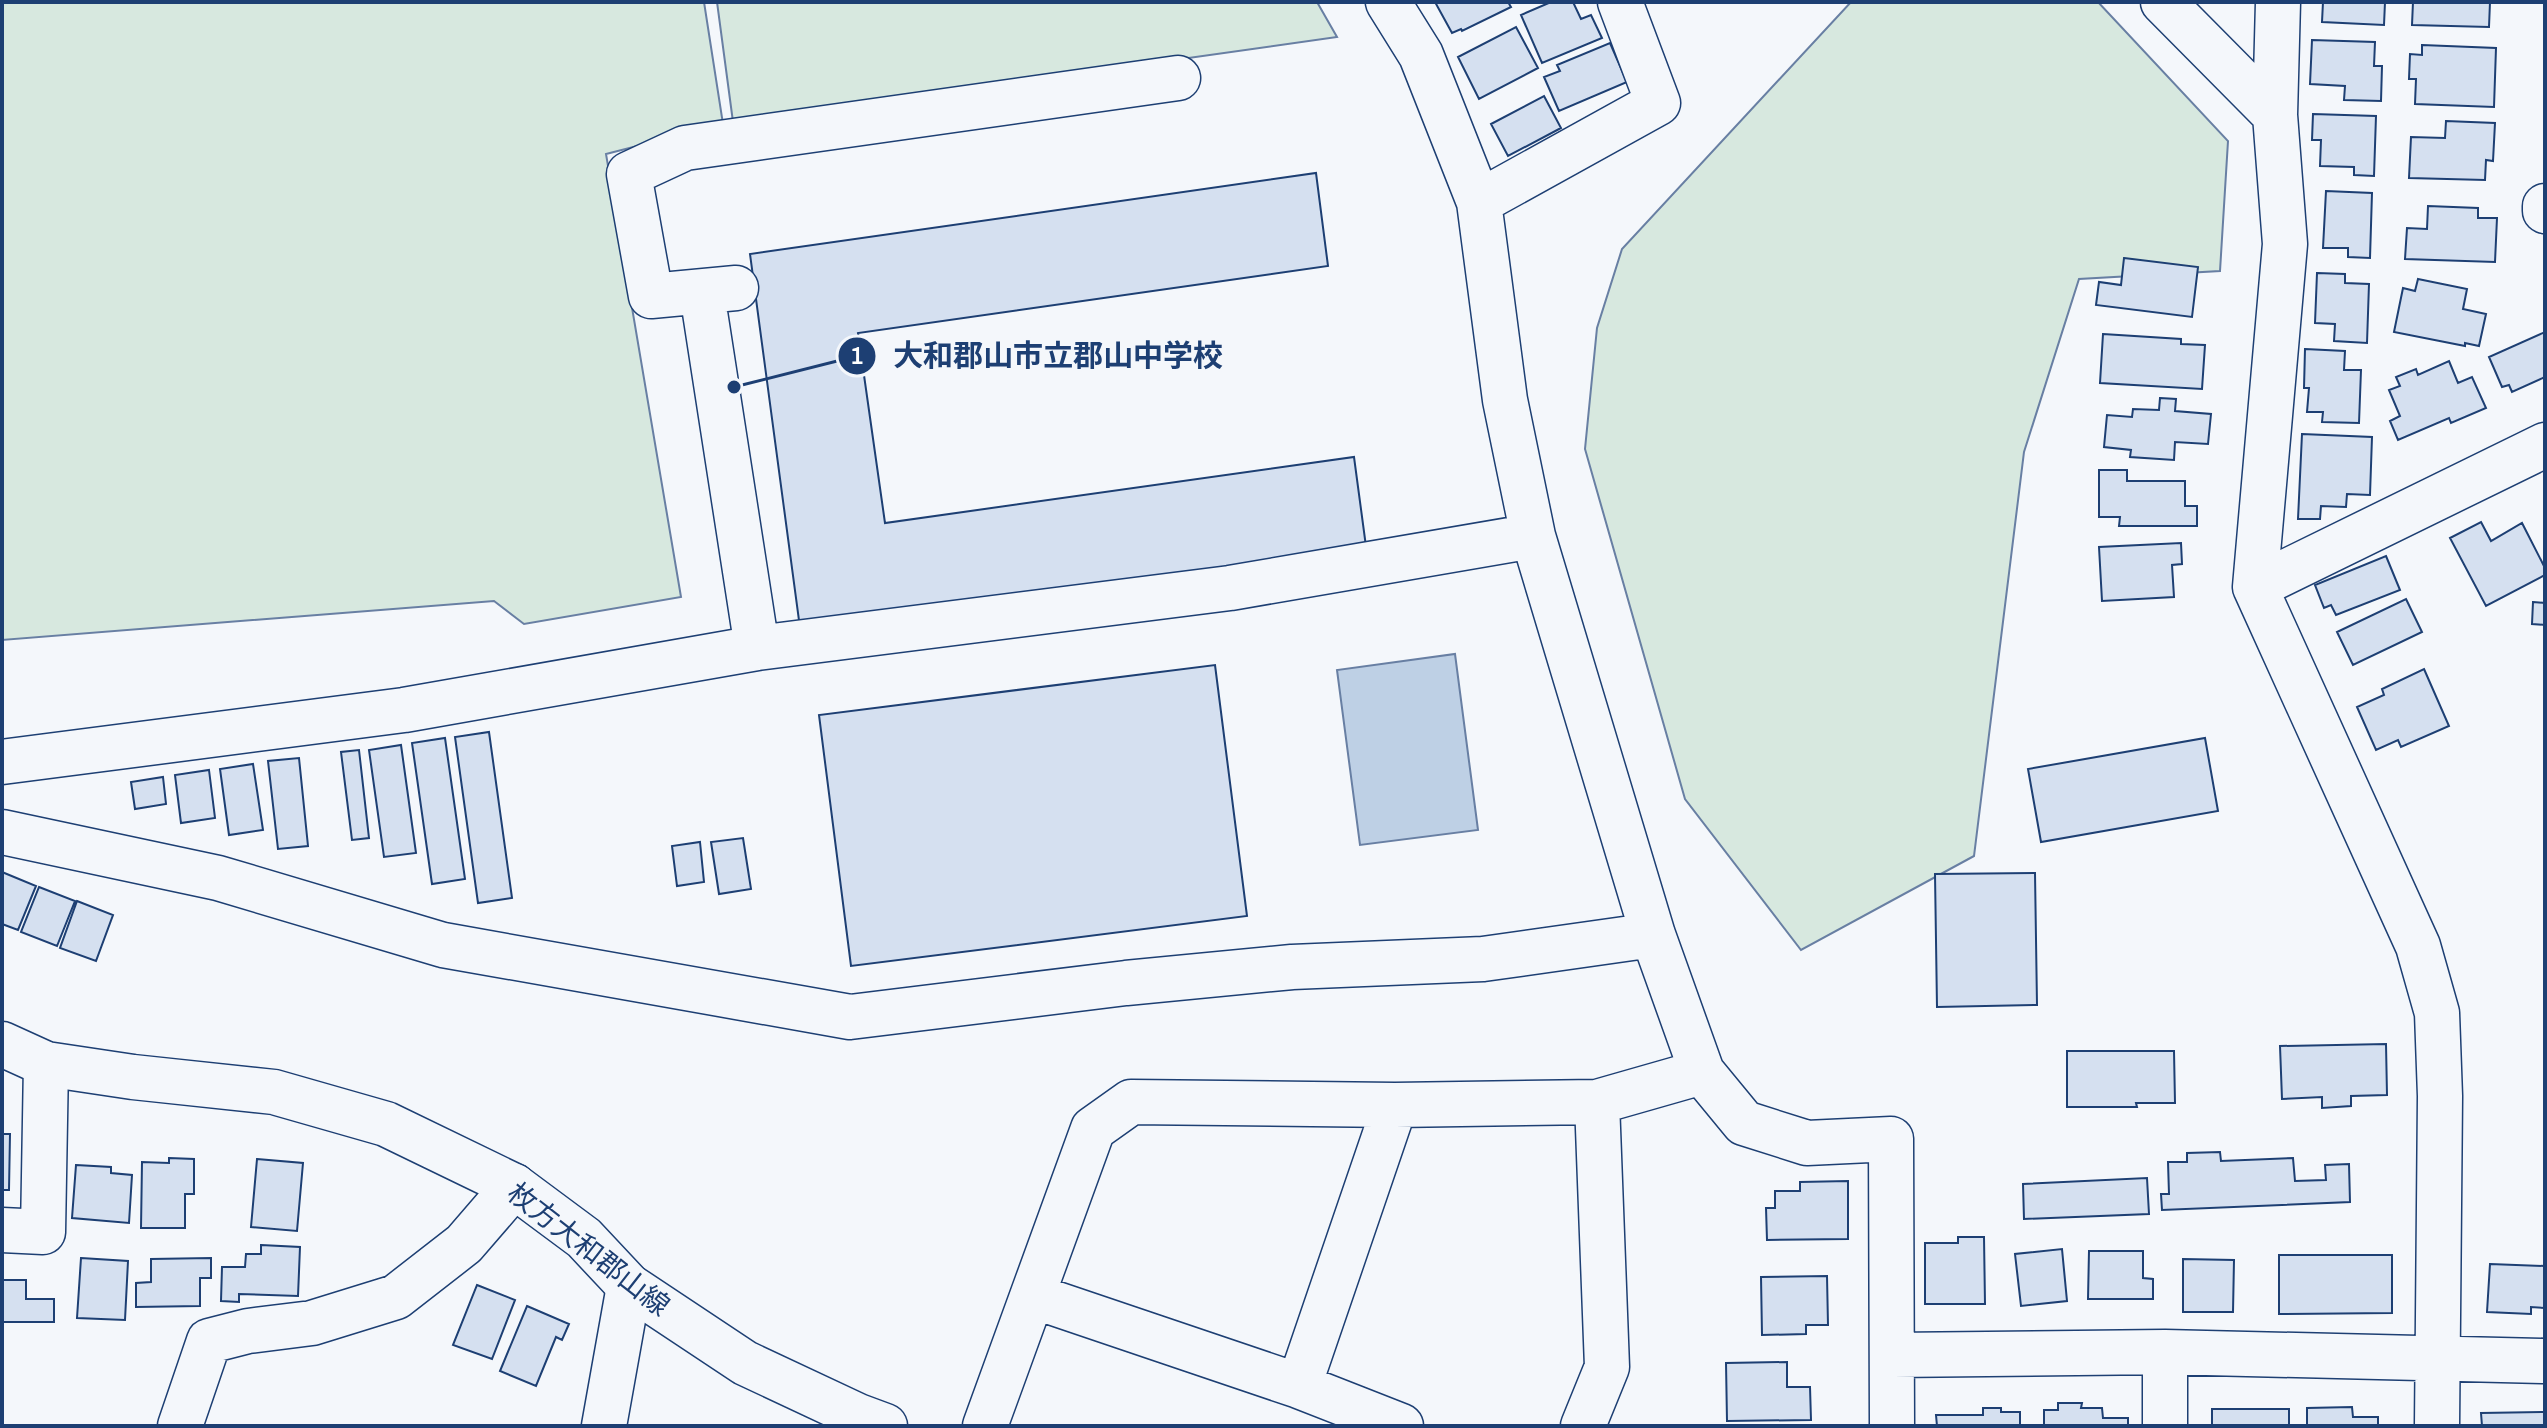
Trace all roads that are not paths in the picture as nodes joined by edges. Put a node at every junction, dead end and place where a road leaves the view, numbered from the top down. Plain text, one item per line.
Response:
1 (1388, 2) edge
2 (1620, 2) edge
3 (2163, 2) edge
4 (2278, 2) edge
5 (1178, 78) dead end
6 (2275, 115) junction
7 (1479, 202) junction
8 (2545, 445) edge
9 (1533, 536) junction
10 (2255, 587) junction
11 (757, 648) junction
12 (2, 762) edge
13 (2, 832) edge
14 (1653, 935) junction
15 (2, 1044) edge
16 (46, 1064) junction
17 (1702, 1072) junction
18 (1597, 1102) junction
19 (1395, 1105) junction
20 (514, 1186) junction
21 (2, 1230) edge
22 (629, 1286) junction
23 (1033, 1296) junction
24 (2165, 1352) junction
25 (1893, 1355) junction
26 (2437, 1359) junction
27 (2545, 1361) edge
28 (1299, 1386) junction
29 (180, 1426) edge
30 (604, 1426) edge
31 (885, 1426) edge
32 (985, 1426) edge
33 (1401, 1426) edge
34 (1583, 1426) edge
35 (1892, 1426) edge
36 (2165, 1426) edge
37 (2437, 1426) edge

1 - 7 street
2 - 7 street
3 - 6 street
4 - 6 street
5 - 11 street
6 - 10 street
7 - 9 street
8 - 10 street
9 - 11 street
9 - 14 street
10 - 26 street
11 - 12 street
13 - 14 street
14 - 17 street
15 - 16 street, 枚方大和郡山線
16 - 20 street, 枚方大和郡山線
16 - 21 street
17 - 18 street
17 - 25 street
18 - 19 street
18 - 34 street
19 - 23 street
19 - 28 street
20 - 22 street, 枚方大和郡山線
20 - 29 street
22 - 30 street
22 - 31 street, 枚方大和郡山線
23 - 28 street
23 - 32 street
24 - 25 street
24 - 26 street
24 - 36 street
25 - 35 street
26 - 27 street
26 - 37 street
28 - 33 street

